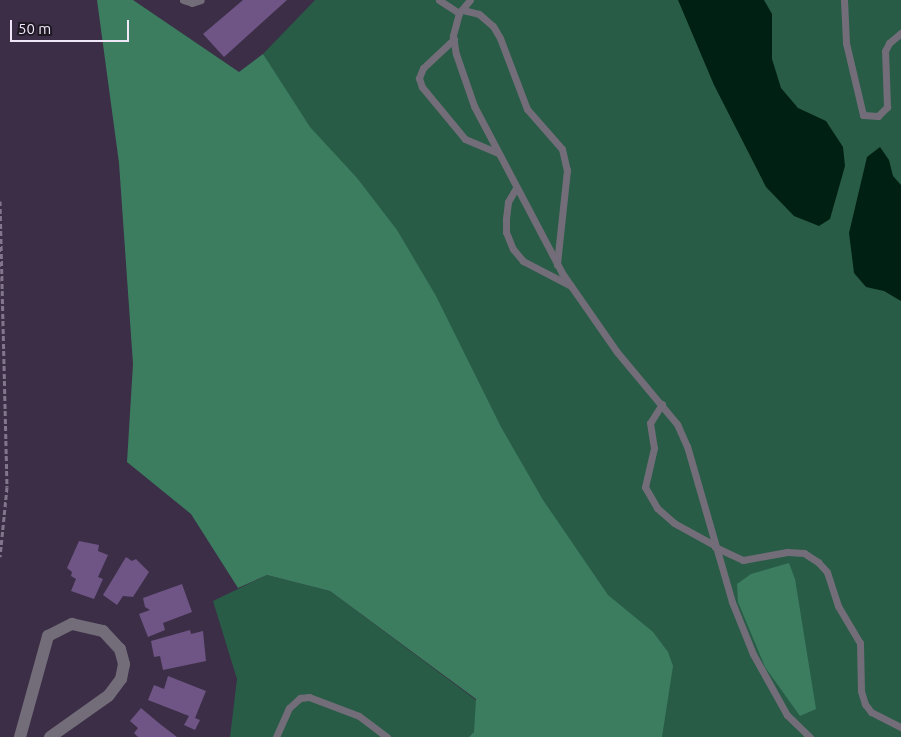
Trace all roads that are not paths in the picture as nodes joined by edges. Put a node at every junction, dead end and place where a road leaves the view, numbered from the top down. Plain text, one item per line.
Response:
1 (184, 0) edge
2 (201, 0) edge
3 (438, 0) edge
4 (470, 0) edge
5 (844, 0) edge
6 (461, 12) junction
7 (901, 33) edge
8 (454, 39) junction
9 (498, 153) junction
10 (516, 188) junction
11 (557, 264) junction
12 (571, 286) junction
13 (662, 404) junction
14 (714, 546) junction
15 (901, 727) edge
16 (20, 737) edge
17 (50, 737) edge
18 (276, 737) edge
19 (387, 737) edge
20 (810, 737) edge

1 - 2 lane
3 - 6 lane
4 - 6 lane
5 - 7 lane
6 - 8 lane
6 - 11 lane
8 - 9 lane
8 - 9 lane
9 - 10 lane
10 - 11 lane
10 - 12 lane
11 - 12 lane
12 - 13 lane
13 - 14 lane
13 - 14 lane
14 - 15 lane
14 - 20 lane
16 - 17 street
18 - 19 lane

